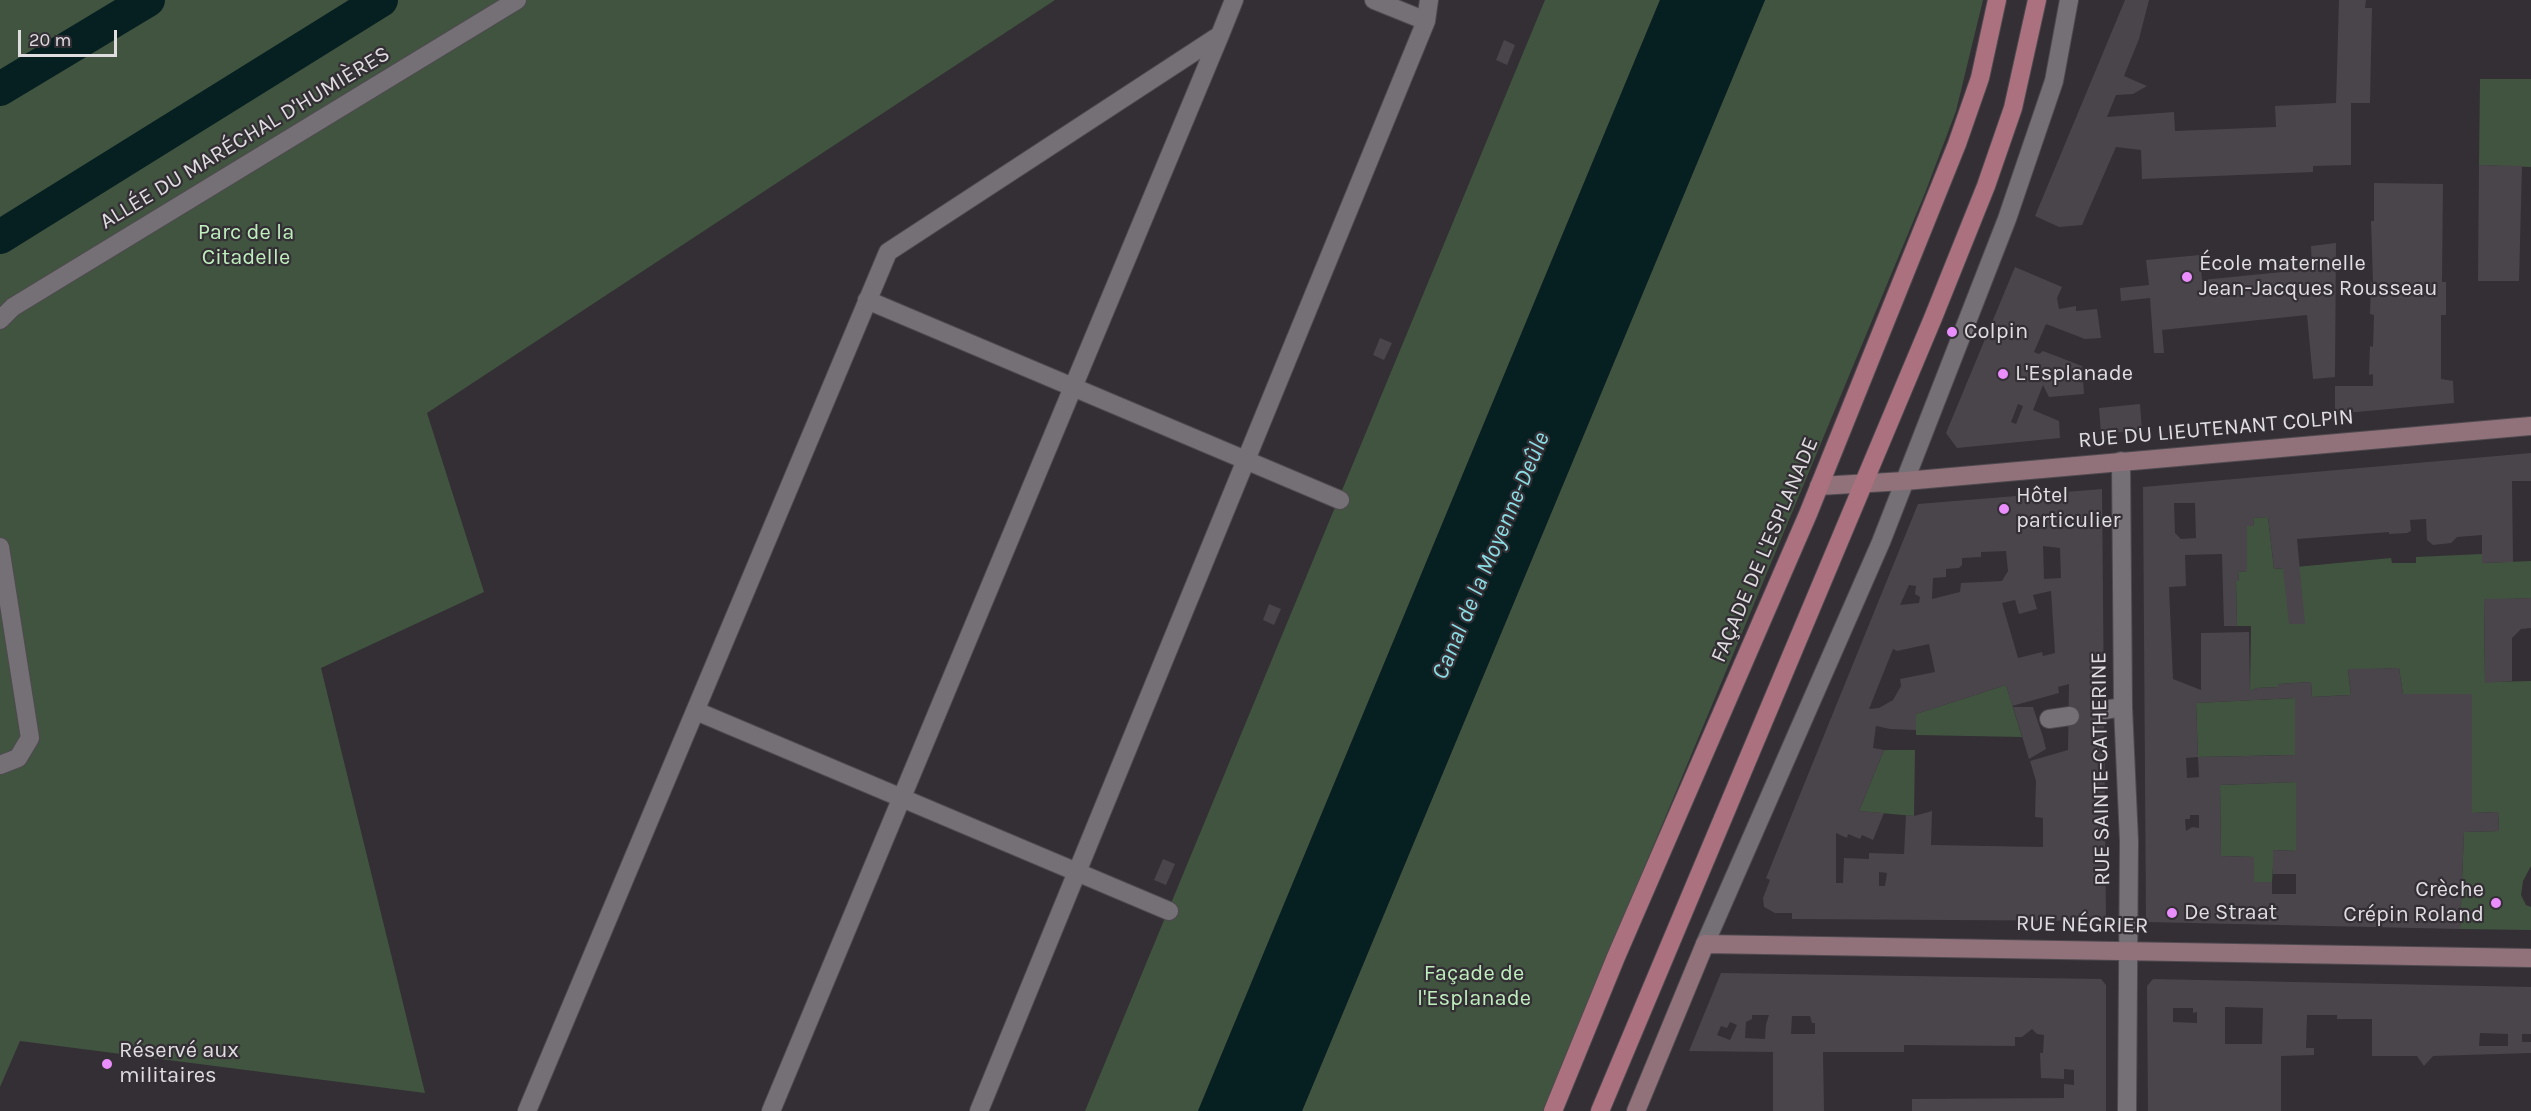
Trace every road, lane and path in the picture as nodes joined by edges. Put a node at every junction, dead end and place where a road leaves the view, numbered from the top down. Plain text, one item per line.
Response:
1 (517, 0) edge
2 (1234, 0) edge
3 (1374, 0) edge
4 (1429, 0) edge
5 (1997, 0) edge
6 (2037, 0) edge
7 (2069, 0) edge
8 (1426, 21) junction
9 (1220, 35) junction
10 (867, 300) junction
11 (0, 320) edge
12 (1074, 387) junction
13 (2531, 426) edge
14 (1248, 460) junction
15 (2121, 461) junction
16 (1905, 481) junction
17 (1864, 483) junction
18 (1819, 486) junction
19 (1340, 500) dead end
20 (0, 547) edge
21 (2123, 707) junction
22 (2104, 710) dead end
23 (696, 711) junction
24 (2070, 716) dead end
25 (2049, 719) dead end
26 (0, 765) edge
27 (903, 798) junction
28 (1078, 873) junction
29 (1169, 911) dead end
30 (1705, 945) junction
31 (2128, 950) junction
32 (2531, 958) edge
33 (527, 1111) edge
34 (771, 1111) edge
35 (979, 1111) edge
36 (1553, 1111) edge
37 (1600, 1111) edge
38 (1636, 1111) edge
39 (2127, 1111) edge

1 - 11 street, ALLÉE DU MARÉCHAL D'HUMIÈRES
2 - 9 street
3 - 8 street
4 - 8 street
5 - 18 main road, FAÇADE DE L'ESPLANADE
6 - 17 main road
7 - 16 street
8 - 14 street
9 - 10 street
9 - 12 street
10 - 12 street
10 - 23 street
12 - 14 street
12 - 27 street
13 - 15 street, RUE DU LIEUTENANT COLPIN
14 - 19 street
14 - 28 street
15 - 16 street, RUE DU LIEUTENANT COLPIN
15 - 21 street, RUE SAINTE-CATHERINE
16 - 17 street, RUE DU LIEUTENANT COLPIN
16 - 30 street
17 - 18 street, RUE DU LIEUTENANT COLPIN
17 - 37 main road
18 - 36 main road, FAÇADE DE L'ESPLANADE
20 - 26 street
21 - 22 street
21 - 31 street, RUE SAINTE-CATHERINE
23 - 27 street
23 - 33 street
24 - 25 street
27 - 28 street
27 - 34 street
28 - 29 street
28 - 35 street
30 - 31 street, RUE NÉGRIER
30 - 38 street
31 - 32 street, RUE NÉGRIER
31 - 39 street, RUE SAINTE-CATHERINE

